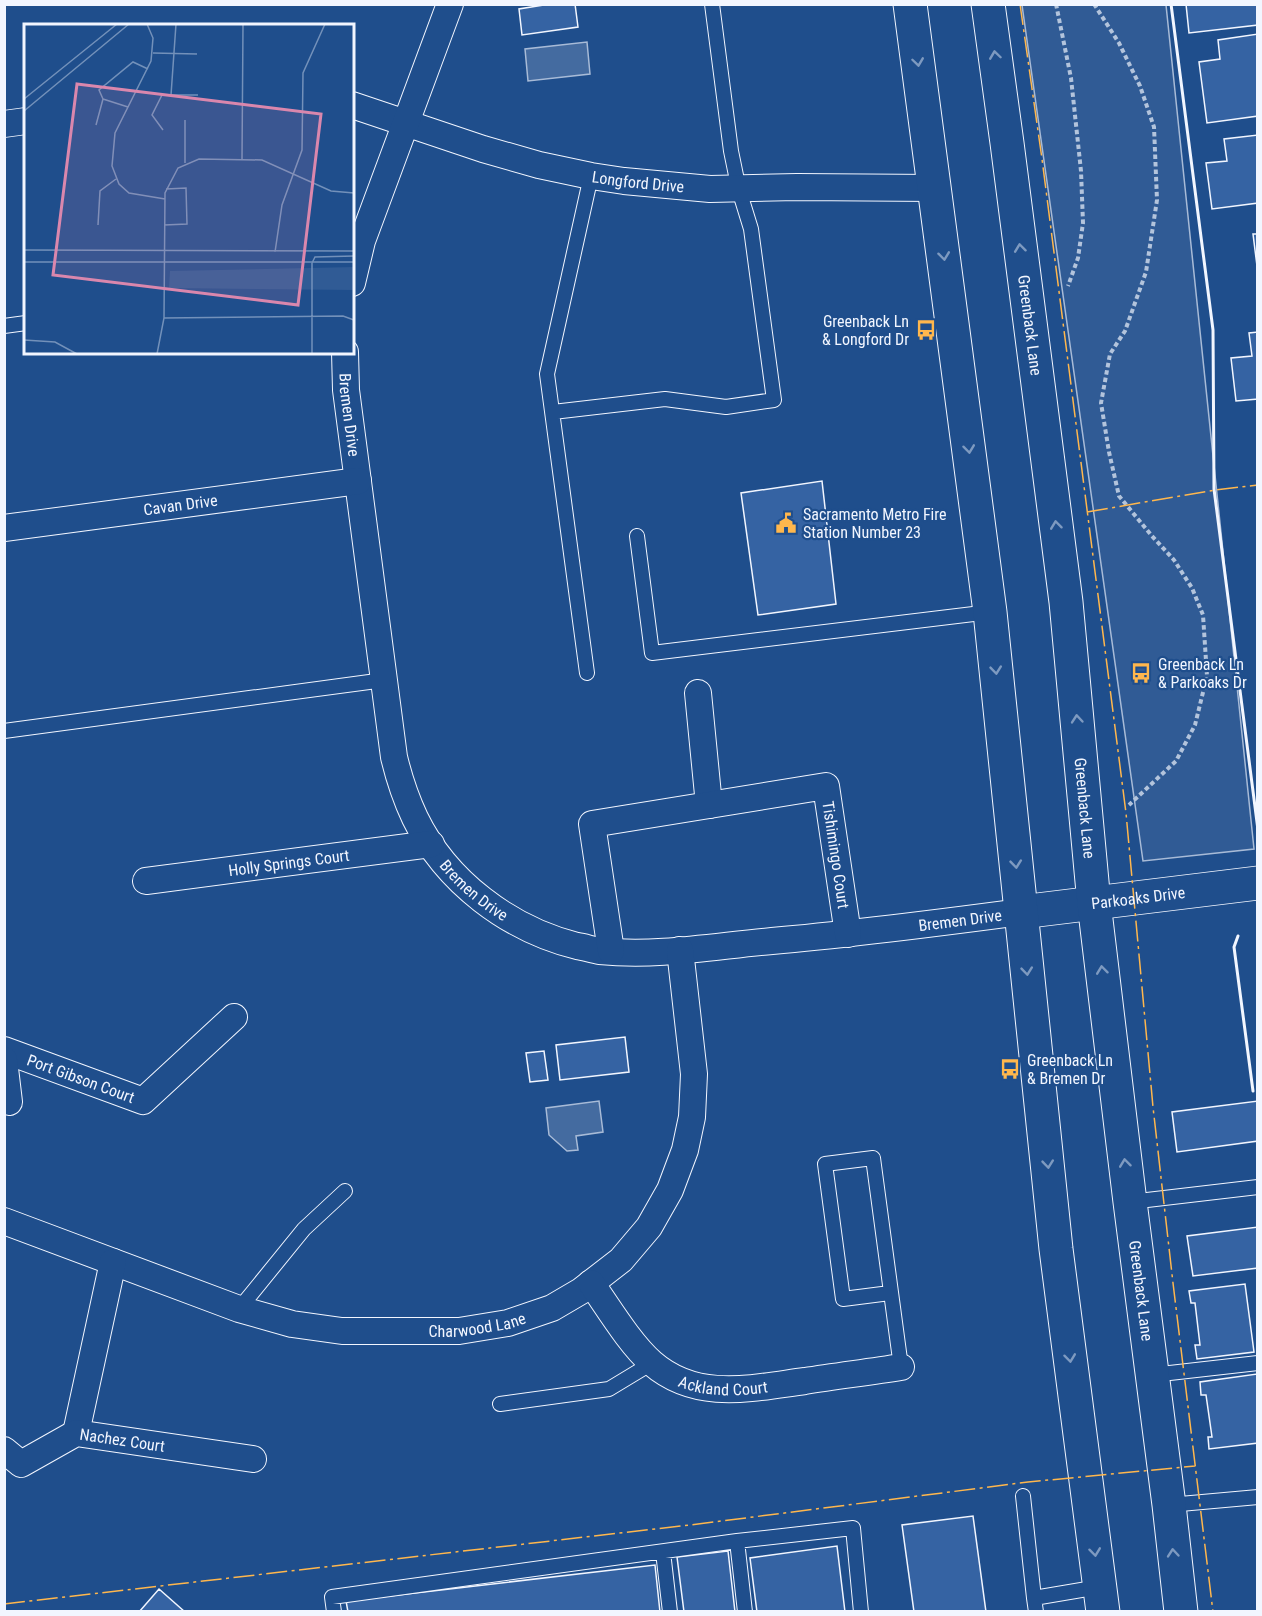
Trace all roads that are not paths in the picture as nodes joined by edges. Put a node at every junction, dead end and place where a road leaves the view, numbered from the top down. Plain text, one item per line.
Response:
1 (450, 4) edge
2 (712, 4) edge
3 (910, 4) edge
4 (988, 4) edge
5 (354, 106) edge
6 (24, 121) edge
7 (406, 123) junction
8 (4, 124) edge
9 (591, 176) junction
10 (935, 188) junction
11 (739, 190) junction
12 (354, 276) edge
13 (24, 323) edge
14 (4, 326) edge
15 (345, 354) edge
16 (553, 412) junction
17 (357, 481) junction
18 (4, 528) edge
19 (637, 536) dead end
20 (990, 612) junction
21 (586, 673) dead end
22 (384, 680) junction
23 (698, 693) dead end
24 (4, 731) edge
25 (709, 805) junction
26 (431, 844) junction
27 (146, 881) dead end
28 (1257, 883) edge
29 (1094, 903) junction
30 (1021, 912) junction
31 (848, 934) junction
32 (680, 950) junction
33 (611, 951) junction
34 (234, 1017) dead end
35 (4, 1050) edge
36 (4, 1060) edge
37 (9, 1102) dead end
38 (1257, 1187) edge
39 (345, 1191) dead end
40 (1130, 1202) junction
41 (4, 1221) edge
42 (113, 1262) junction
43 (591, 1283) junction
44 (890, 1293) junction
45 (239, 1309) junction
46 (652, 1363) junction
47 (1257, 1363) edge
48 (901, 1367) joint
49 (1152, 1375) junction
50 (500, 1404) dead end
51 (76, 1433) junction
52 (4, 1450) edge
53 (253, 1459) dead end
54 (1023, 1496) dead end
55 (1257, 1497) edge
56 (1169, 1505) junction
57 (737, 1541) junction
58 (663, 1551) junction
59 (1101, 1599) edge
60 (1035, 1605) edge
61 (334, 1611) edge
62 (670, 1611) edge
63 (745, 1611) edge
64 (861, 1611) edge
65 (1180, 1611) edge

1 - 7 street
2 - 11 lane
3 -> 10 main road
29 -> 4 main road, Greenback Lane
5 - 7 street, Longford Drive
6 - 8 street
7 - 9 street, Longford Drive
7 - 12 street
9 - 11 street, Longford Drive
9 - 16 lane
10 - 11 street, Longford Drive
10 -> 20 main road
11 - 16 lane
13 - 14 lane
15 - 17 street, Bremen Drive
16 - 21 lane
17 - 18 street, Cavan Drive
17 - 22 street, Bremen Drive
19 - 20 lane
20 -> 30 main road
22 - 24 lane
22 - 26 street, Bremen Drive
23 - 25 street
25 - 31 street, Tishimingo Court
25 - 33 street, Tishimingo Court
26 - 27 street, Holly Springs Court
26 - 33 street, Bremen Drive
28 - 29 main road, Parkoaks Drive
29 - 30 main road, Parkoaks Drive
40 -> 29 main road, Greenback Lane
30 - 31 street, Bremen Drive
30 -> 59 main road
31 - 32 street, Bremen Drive
32 - 33 street, Bremen Drive
32 - 43 street, Charwood Lane
34 - 35 street, Port Gibson Court
36 - 37 street, Port Gibson Court
38 - 40 lane
39 - 45 lane
40 - 49 main road, Greenback Lane
41 - 42 street, Charwood Lane
42 - 45 street, Charwood Lane
42 - 51 street
43 - 45 street, Charwood Lane
43 - 46 street, Ackland Court
44 - 44 lane
44 - 48 lane
46 - 48 street, Ackland Court
46 - 50 lane
47 - 49 lane
49 - 56 main road, Greenback Lane
51 - 52 street, Nachez Court
51 - 53 street, Nachez Court
54 - 60 lane
55 - 56 lane
65 -> 56 main road, Greenback Lane
57 - 58 lane
57 - 63 lane
57 - 64 lane
58 - 61 lane
58 - 62 lane
59 - 60 lane

